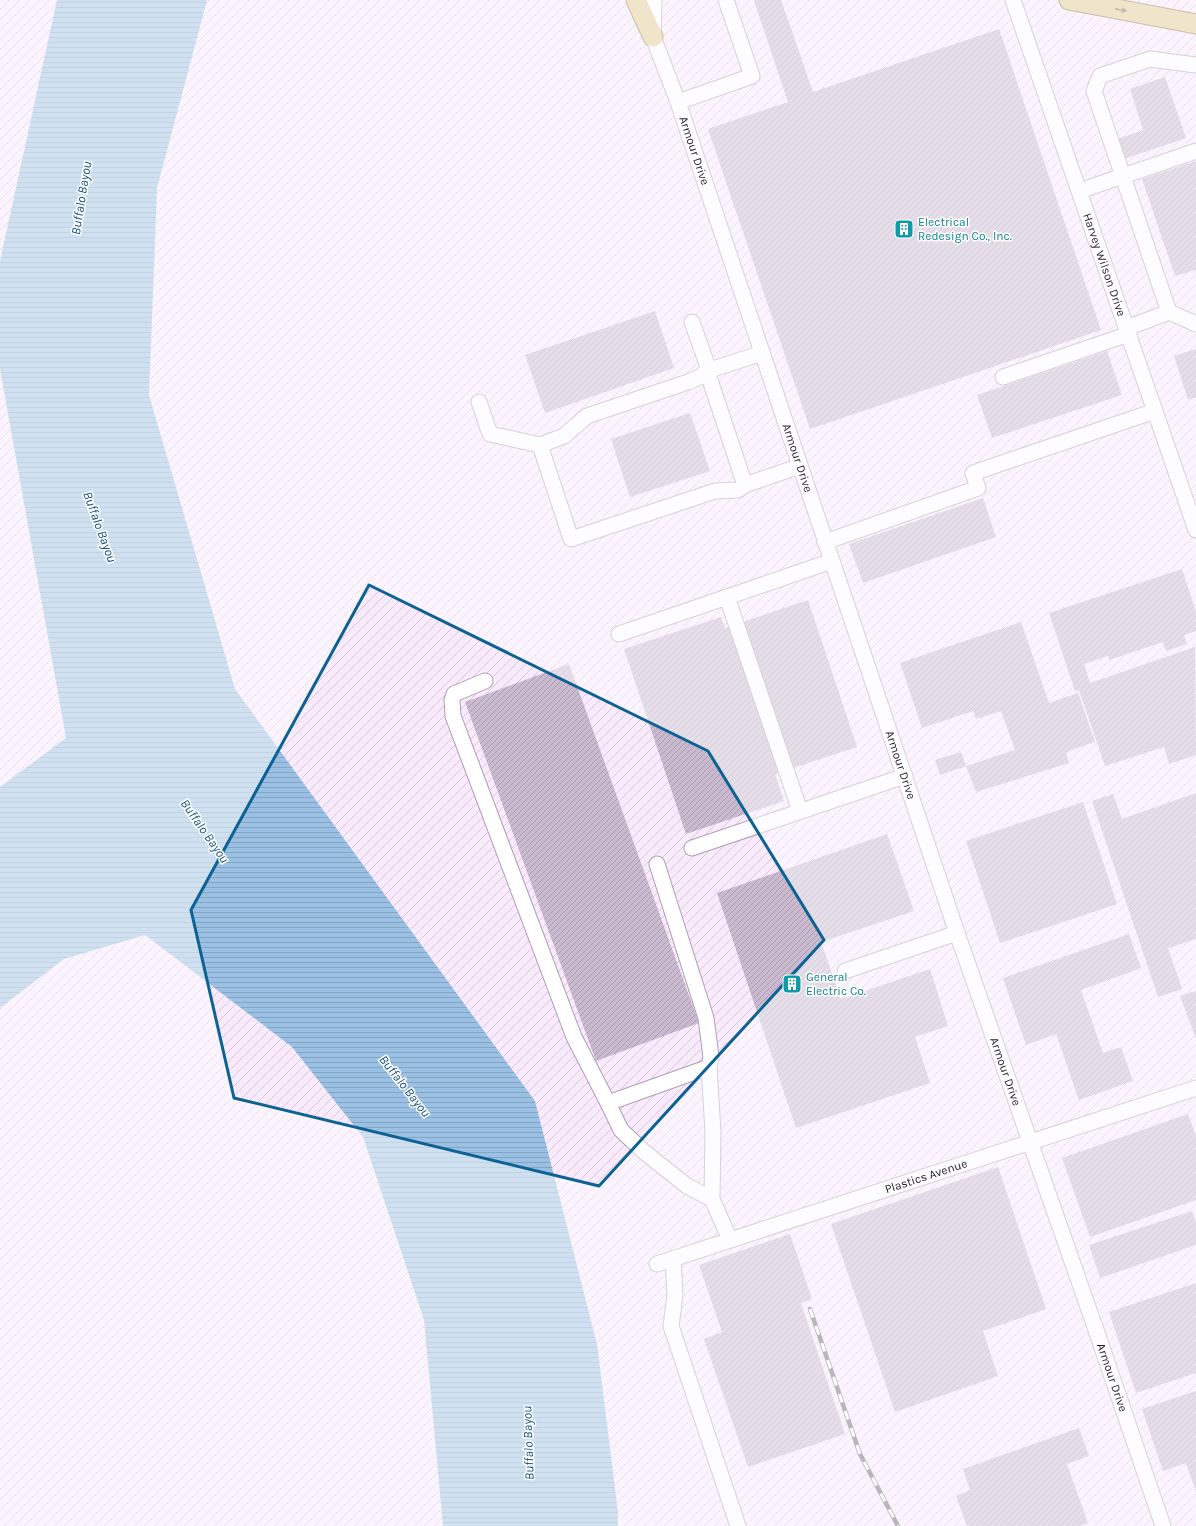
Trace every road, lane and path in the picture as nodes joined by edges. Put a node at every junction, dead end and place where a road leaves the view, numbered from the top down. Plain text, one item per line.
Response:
1 (636, 0) edge
2 (654, 0) edge
3 (726, 0) edge
4 (1012, 0) edge
5 (1069, 0) edge
6 (1196, 24) edge
7 (654, 37) junction
8 (1196, 65) edge
9 (678, 102) junction
10 (1196, 151) edge
11 (1122, 176) junction
12 (1079, 191) junction
13 (1169, 312) junction
14 (692, 322) dead end
15 (1196, 324) edge
16 (1128, 331) junction
17 (762, 353) junction
18 (708, 371) junction
19 (1003, 377) dead end
20 (478, 402) dead end
21 (1155, 411) junction
22 (540, 445) junction
23 (800, 466) junction
24 (745, 485) junction
25 (1196, 530) edge
26 (825, 542) junction
27 (832, 561) junction
28 (727, 597) junction
29 (619, 634) dead end
30 (485, 681) dead end
31 (905, 776) junction
32 (800, 811) junction
33 (692, 848) dead end
34 (656, 864) dead end
35 (957, 933) junction
36 (845, 971) dead end
37 (709, 1067) junction
38 (1196, 1088) edge
39 (608, 1103) junction
40 (1031, 1142) junction
41 (712, 1198) junction
42 (730, 1240) junction
43 (673, 1259) junction
44 (657, 1264) dead end
45 (738, 1526) edge
46 (1163, 1526) edge

1 - 7 main road
2 - 7 street, Armour Drive
3 - 9 street
4 - 12 street, Harvey Wilson Drive
5 -> 6 main road
7 - 9 street, Armour Drive
8 - 11 street
9 - 17 street, Armour Drive
10 - 11 street
11 - 12 street
11 - 13 street
12 - 16 street, Harvey Wilson Drive
13 - 15 street
13 - 16 street
14 - 18 street
16 - 19 street
16 - 21 street, Harvey Wilson Drive
17 - 18 street
17 - 23 street, Armour Drive
18 - 22 street
18 - 24 street
20 - 22 street
21 - 25 street, Harvey Wilson Drive
21 - 26 street
22 - 24 street
23 - 24 street
23 - 26 street, Armour Drive
26 - 27 street, Armour Drive
27 - 28 street
27 - 31 street, Armour Drive
28 - 29 street
28 - 32 street
30 - 39 street
31 - 32 street
31 - 35 street, Armour Drive
32 - 33 street
34 - 37 street
35 - 36 street
35 - 40 street, Armour Drive
37 - 39 street
37 - 41 street
38 - 40 street, Plastics Avenue
39 - 41 street
40 - 42 street, Plastics Avenue
40 - 46 street, Armour Drive
41 - 42 street
42 - 43 street, Plastics Avenue
43 - 44 street, Plastics Avenue
43 - 45 street

